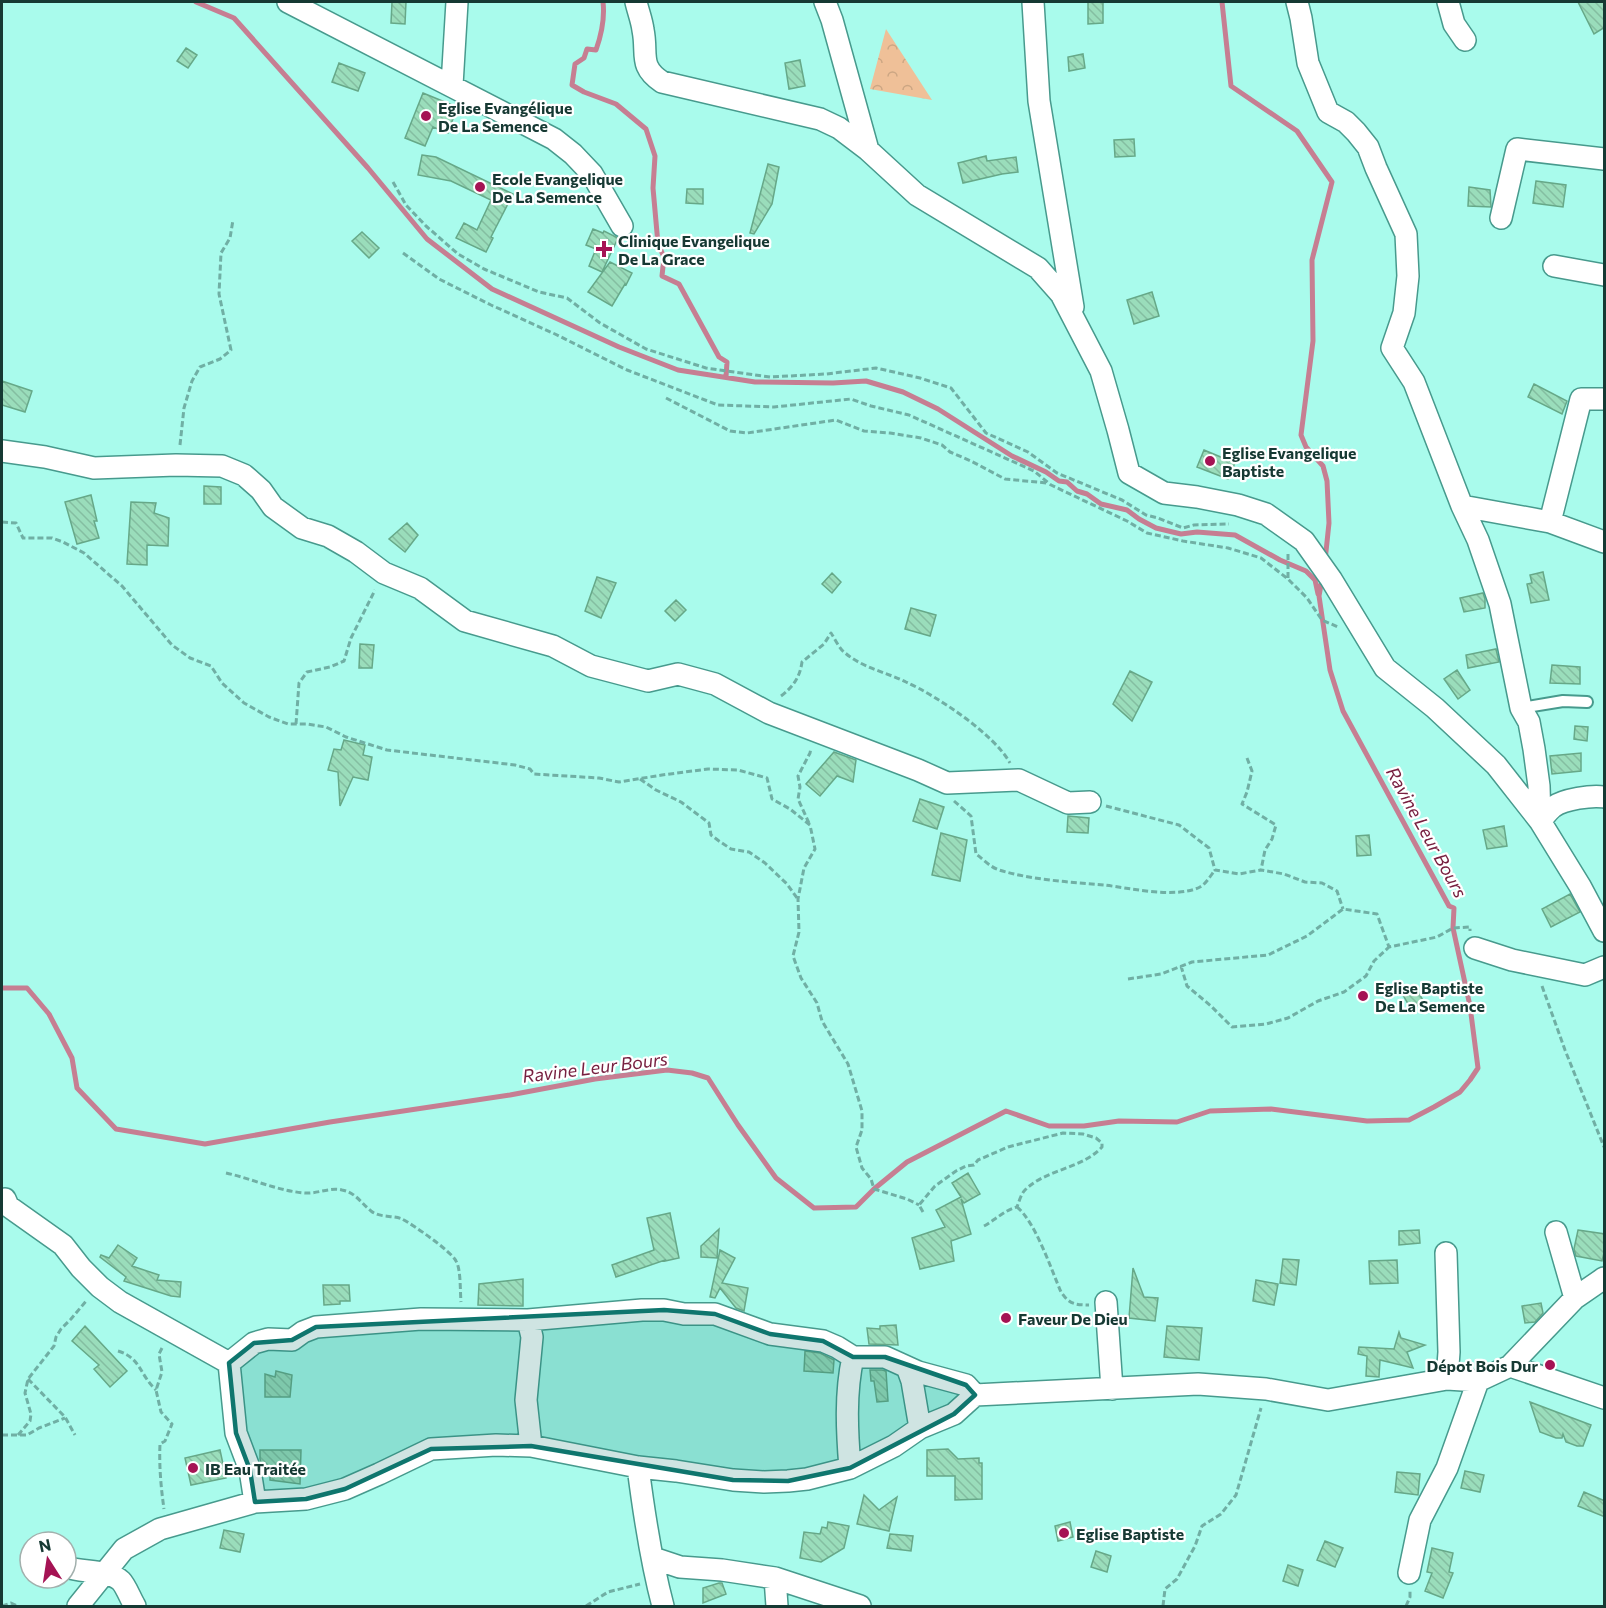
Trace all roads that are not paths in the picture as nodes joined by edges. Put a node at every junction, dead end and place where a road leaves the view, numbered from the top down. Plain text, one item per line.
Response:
1 (288, 2) edge
2 (457, 2) edge
3 (636, 2) edge
4 (825, 2) edge
5 (1033, 2) edge
6 (1297, 2) edge
7 (1448, 2) edge
8 (1465, 40) dead end
9 (452, 85) junction
10 (868, 150) junction
11 (1605, 159) edge
12 (1501, 218) dead end
13 (622, 226) dead end
14 (1554, 266) dead end
15 (1605, 275) edge
16 (1075, 320) junction
17 (1605, 399) edge
18 (2, 451) edge
19 (1462, 506) junction
20 (1550, 522) junction
21 (1605, 542) edge
22 (1587, 702) dead end
23 (1521, 708) junction
24 (1605, 797) edge
25 (1090, 801) road end
26 (1540, 821) junction
27 (1605, 931) edge
28 (1475, 948) road end
29 (1605, 967) edge
30 (4, 1199) dead end
31 (1556, 1232) dead end
32 (1446, 1253) dead end
33 (1605, 1278) edge
34 (1575, 1298) junction
35 (1106, 1302) road end
36 (528, 1320) junction
37 (853, 1357) junction
38 (229, 1363) junction
39 (907, 1366) junction
40 (1510, 1366) junction
41 (1447, 1379) junction
42 (1478, 1381) junction
43 (1112, 1389) junction
44 (975, 1395) junction
45 (1605, 1398) edge
46 (920, 1428) junction
47 (531, 1446) junction
48 (639, 1467) junction
49 (850, 1468) junction
50 (255, 1502) junction
51 (653, 1558) junction
52 (78, 1570) edge
53 (105, 1573) junction
54 (1409, 1573) dead end
55 (775, 1578) junction
56 (78, 1606) edge
57 (135, 1606) edge
58 (663, 1606) edge
59 (777, 1606) edge
60 (860, 1606) edge

1 - 9 street
2 - 9 street
3 - 10 street
4 - 10 street
5 - 16 street
6 - 19 street
7 - 8 street
9 - 13 street
10 - 16 street
11 - 12 street
14 - 15 street
16 - 26 street
17 - 20 street
18 - 25 street
19 - 20 street
19 - 23 street
20 - 21 street
22 - 23 lane
23 - 26 street
24 - 26 street
26 - 27 street
28 - 29 street
30 - 38 street
31 - 34 street
32 - 41 street
33 - 34 street
34 - 40 street
35 - 43 street
36 - 37 street
36 - 38 street
36 - 47 street
37 - 39 street
37 - 49 street
38 - 50 street
39 - 44 street
39 - 46 street
40 - 42 street
40 - 45 street
41 - 42 street
41 - 43 street
42 - 54 street
43 - 44 street
44 - 46 street
46 - 49 street
47 - 48 street
47 - 50 street
48 - 49 street
48 - 51 street
50 - 53 street
51 - 55 street
51 - 58 street
52 - 53 street
53 - 56 street
53 - 57 street
55 - 59 street
55 - 60 street

